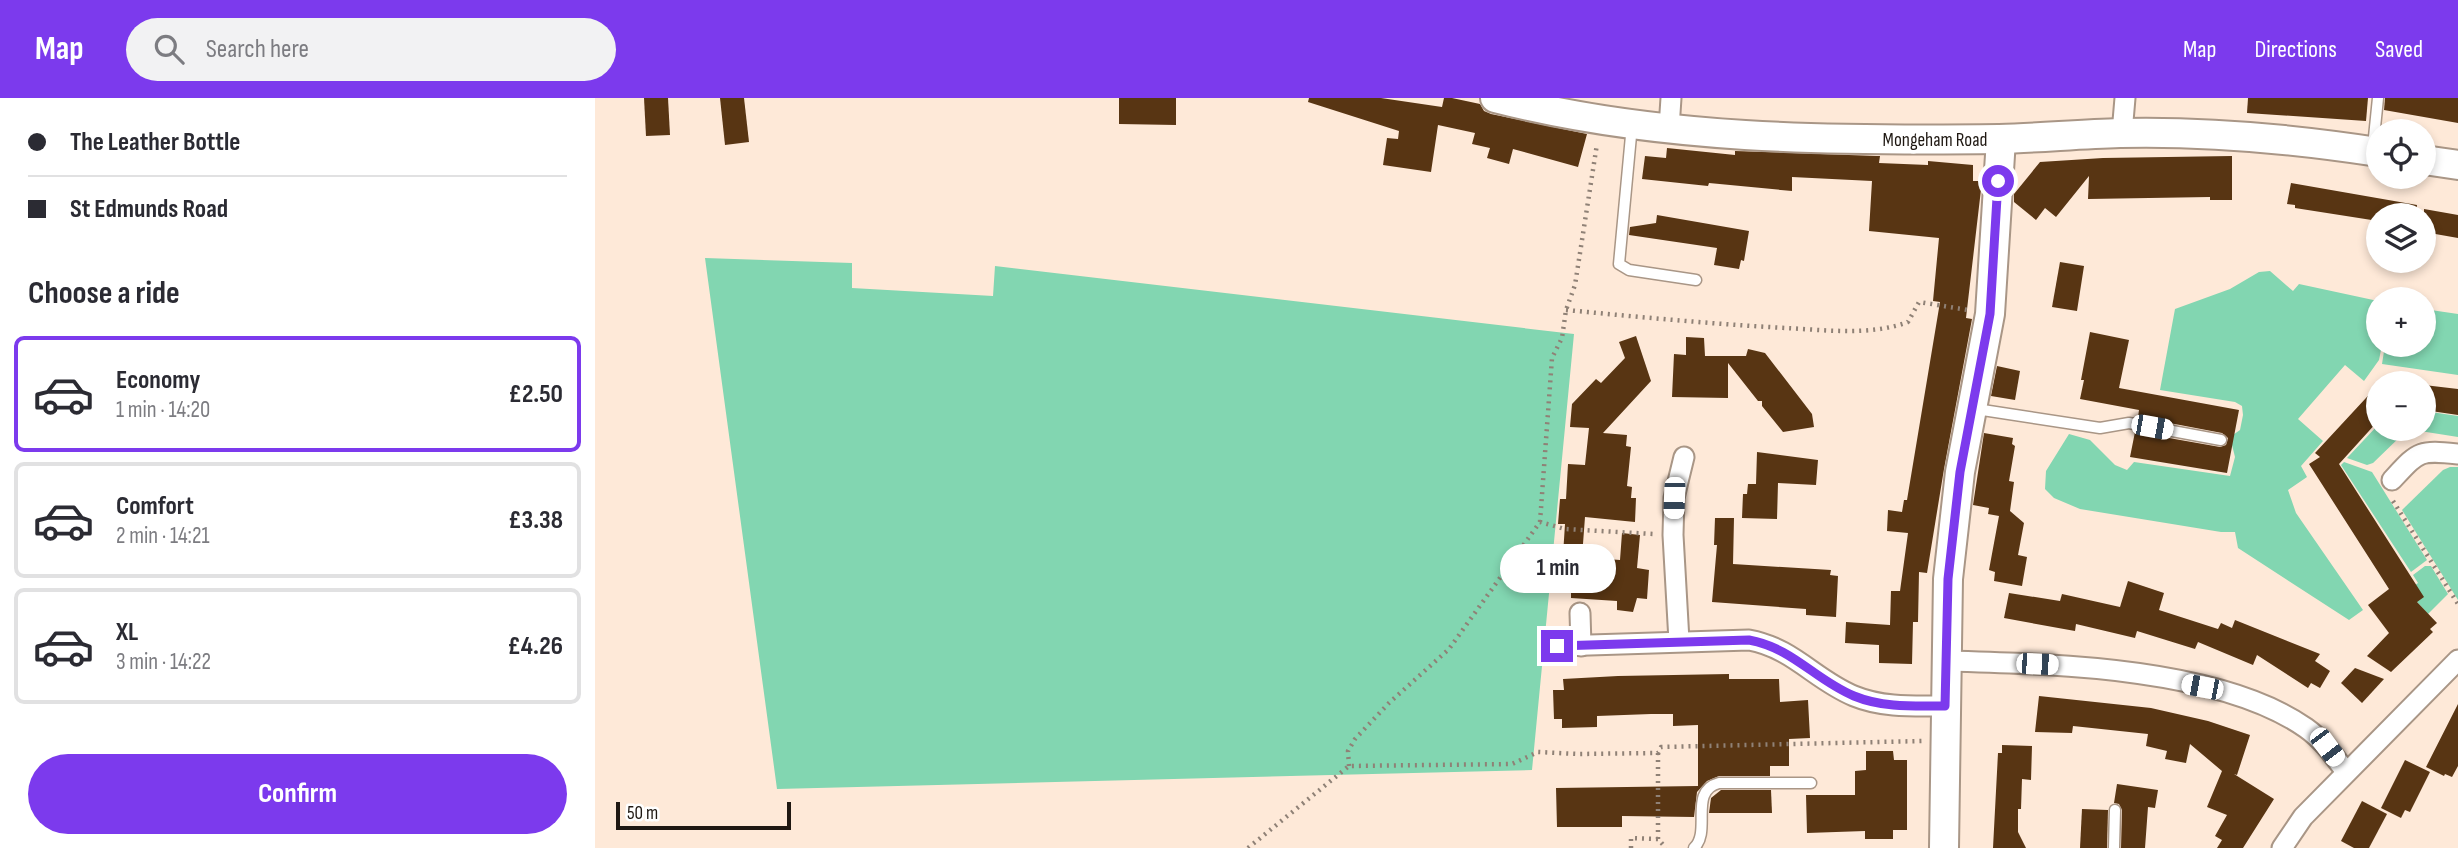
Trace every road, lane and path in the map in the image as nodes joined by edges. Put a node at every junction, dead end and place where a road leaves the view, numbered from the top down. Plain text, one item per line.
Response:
1 (1495, 98) edge
2 (1671, 98) edge
3 (2125, 98) edge
4 (2378, 98) edge
5 (2377, 119) edge
6 (1601, 120) junction
7 (1632, 125) junction
8 (1669, 128) junction
9 (2122, 133) junction
10 (2001, 138) junction
11 (2366, 151) edge
12 (2436, 162) edge
13 (2458, 165) edge
14 (1696, 280) dead end
15 (1566, 310) junction
16 (1990, 314) junction
17 (1972, 408) junction
18 (2221, 440) dead end
19 (2458, 454) edge
20 (1684, 457) dead end
21 (2392, 490) joint
22 (1540, 522) junction
23 (1673, 536) junction
24 (2458, 604) edge
25 (1580, 613) dead end
26 (1679, 641) junction
27 (1557, 646) dead end
28 (1581, 646) junction
29 (2458, 660) edge
30 (1947, 661) junction
31 (1945, 706) junction
32 (1944, 740) junction
33 (1658, 753) junction
34 (1349, 766) junction
35 (2346, 772) junction
36 (1811, 783) dead end
37 (2115, 810) dead end
38 (1658, 839) junction
39 (1248, 848) edge
40 (1631, 848) edge
41 (1666, 848) edge
42 (1694, 848) edge
43 (1944, 848) edge
44 (2114, 848) edge
45 (2282, 848) edge

1 - 6 street, Mongeham Road
2 - 8 street
3 - 9 street
4 - 5 lane
6 - 7 street, Mongeham Road
6 - 15 path
7 - 8 street, Mongeham Road
7 - 14 lane
8 - 10 street, Mongeham Road
9 - 10 street, Mongeham Road
9 - 11 street, Mongeham Road
10 - 16 street
12 - 13 street
15 - 16 path
15 - 22 path
16 - 17 street
17 - 18 lane
17 - 30 street
19 - 21 street
20 - 23 street
21 - 24 path
22 - 23 path
22 - 34 path
23 - 26 street
25 - 28 street
26 - 28 street
26 - 31 street
27 - 28 street
29 - 35 street
30 - 31 street
30 - 35 street
31 - 32 street
32 - 33 path
32 - 43 street
33 - 34 path
33 - 38 path
34 - 39 path
35 - 45 street
36 - 42 lane
37 - 44 lane
38 - 40 path
38 - 41 path

